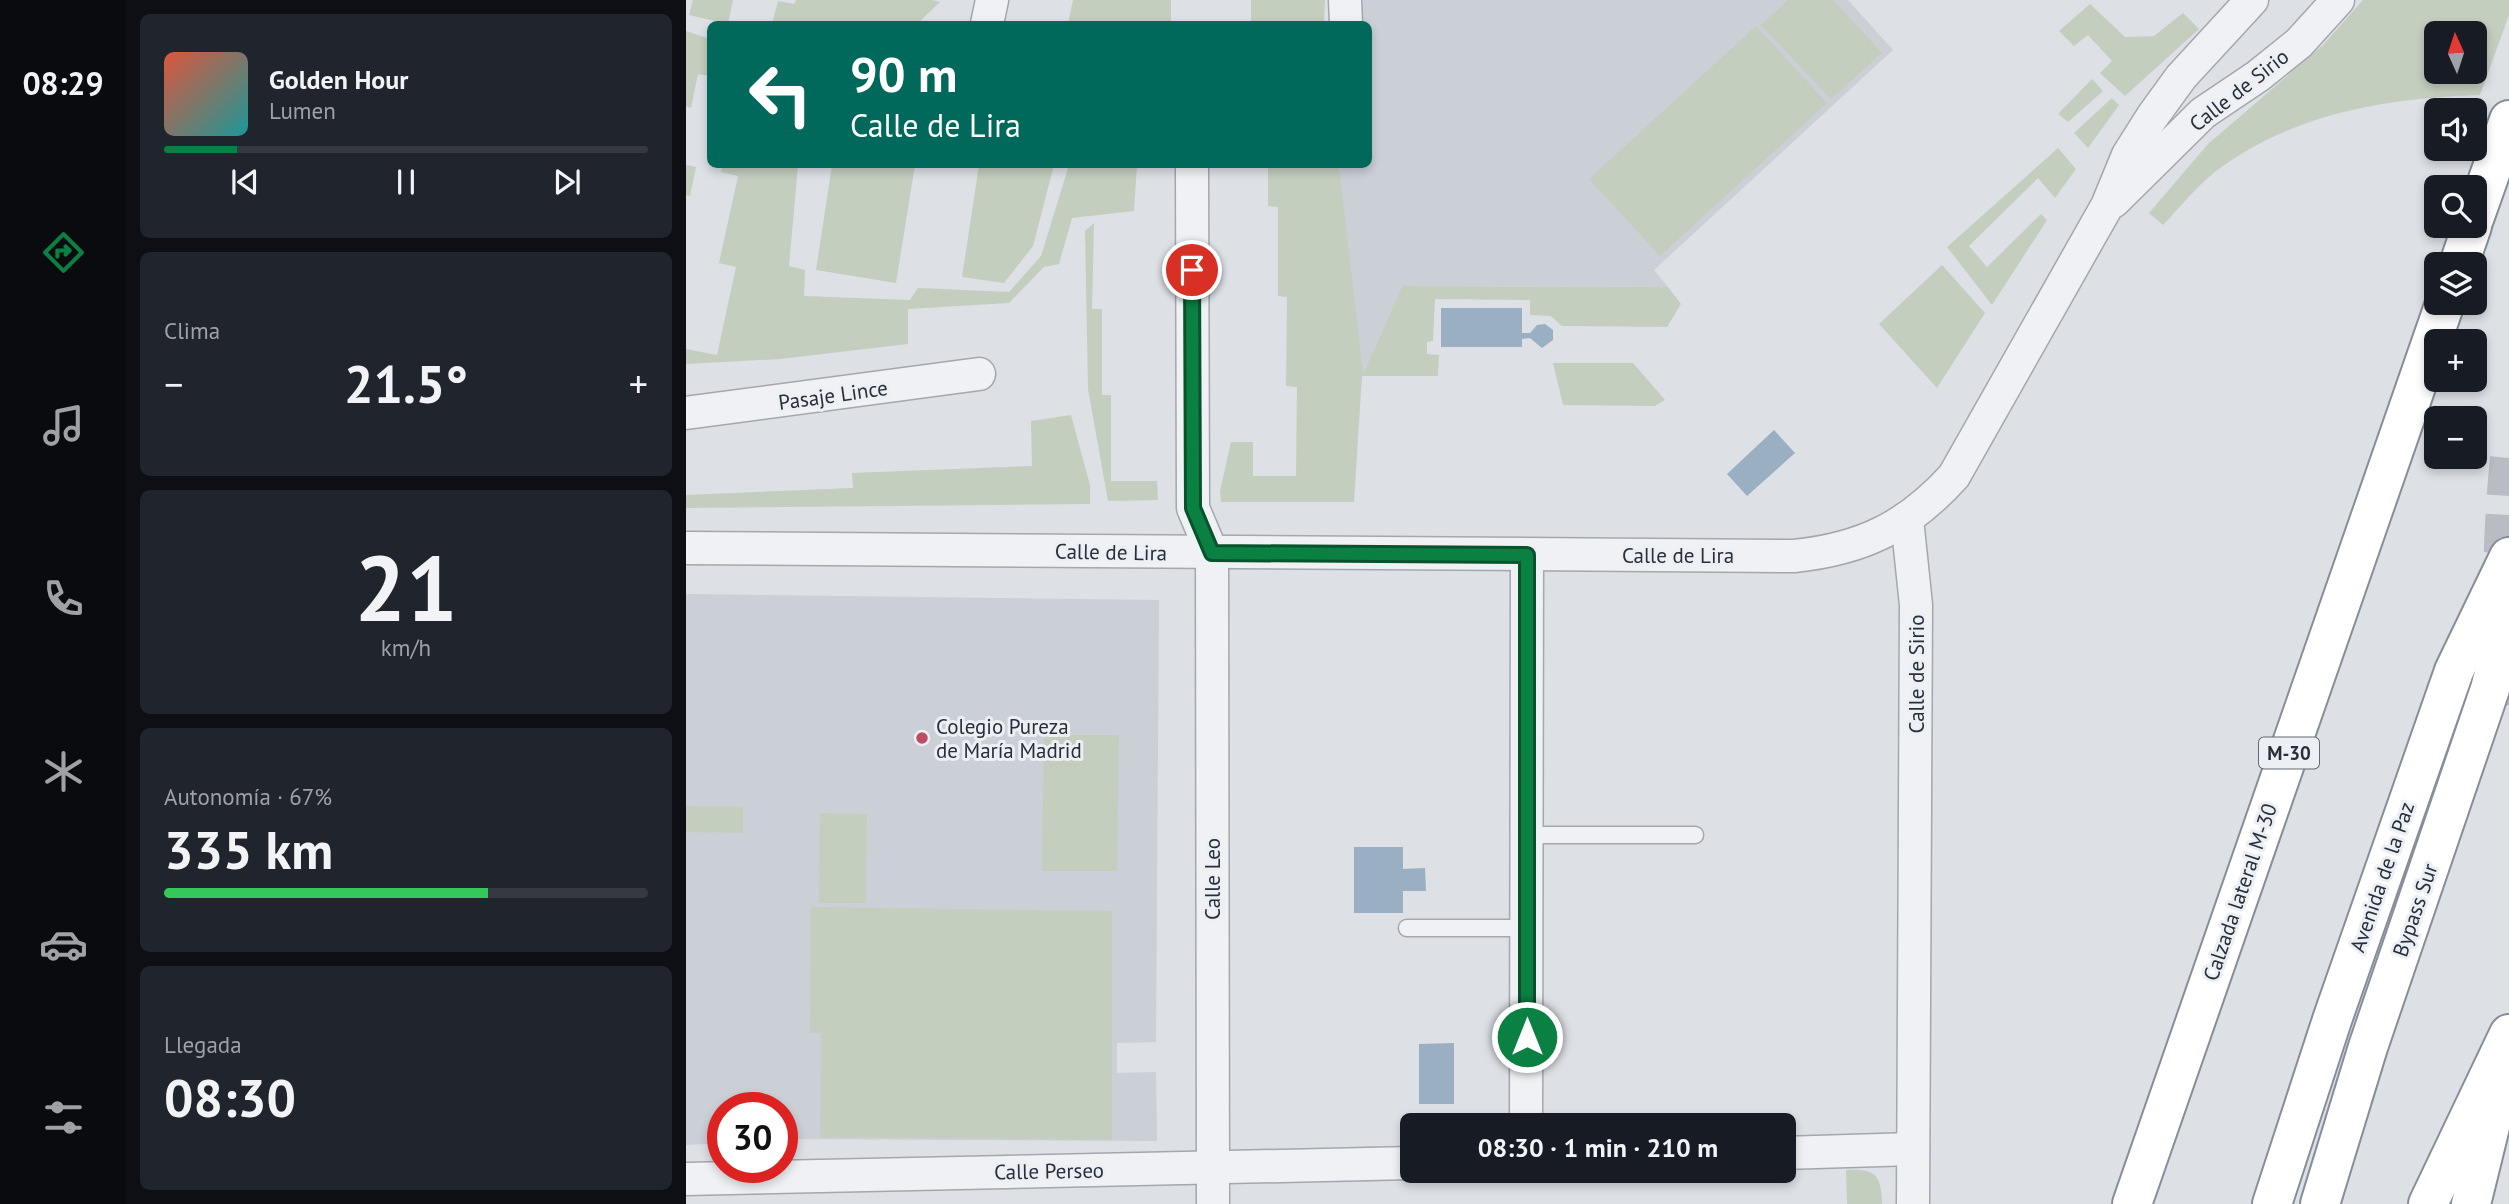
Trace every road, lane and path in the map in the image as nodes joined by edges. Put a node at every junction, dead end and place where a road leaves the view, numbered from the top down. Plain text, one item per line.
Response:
1 (992, 0) edge
2 (2338, 0) edge
3 (2239, 6) edge
4 (988, 21) edge
5 (2509, 120) edge
6 (1192, 168) edge
7 (2487, 182) edge
8 (2108, 206) junction
9 (2441, 315) edge
10 (979, 374) dead end
11 (686, 413) edge
12 (1907, 519) junction
13 (686, 548) edge
14 (1212, 553) junction
15 (1527, 555) junction
16 (2509, 557) edge
17 (2509, 615) edge
18 (1528, 835) junction
19 (1695, 835) dead end
20 (1408, 928) dead end
21 (1528, 928) junction
22 (2509, 1034) edge
23 (2509, 1051) edge
24 (1526, 1113) edge
25 (1913, 1149) junction
26 (1796, 1153) edge
27 (1400, 1163) edge
28 (1212, 1167) junction
29 (686, 1179) edge
30 (1213, 1204) edge
31 (1913, 1204) edge
32 (2132, 1204) edge
33 (2272, 1204) edge
34 (2320, 1204) edge
35 (2428, 1204) edge
36 (2471, 1204) edge

1 - 4 street
2 - 8 street, Calle de Sirio
3 - 8 street, Calle de Sirio
5 - 7 highway
6 - 14 street
8 - 12 street, Calle de Sirio
9 - 32 highway, Calzada lateral M-30 / M-30
10 - 11 street, Pasaje Lince
12 - 15 street, Calle de Lira
12 - 25 street, Calle de Sirio
13 - 14 street, Calle de Lira
14 - 15 street, Calle de Lira
14 - 28 street, Calle Leo
15 - 18 street
16 - 33 highway, Avenida de la Paz
17 - 34 highway, Bypass Sur
18 - 19 lane
18 - 21 street
20 - 21 lane
21 - 24 street
22 - 35 highway
23 - 36 highway
25 - 26 street
25 - 31 street, Calle de Sirio
27 - 28 street, Calle Perseo
28 - 29 street, Calle Perseo
28 - 30 street, Calle Leo

